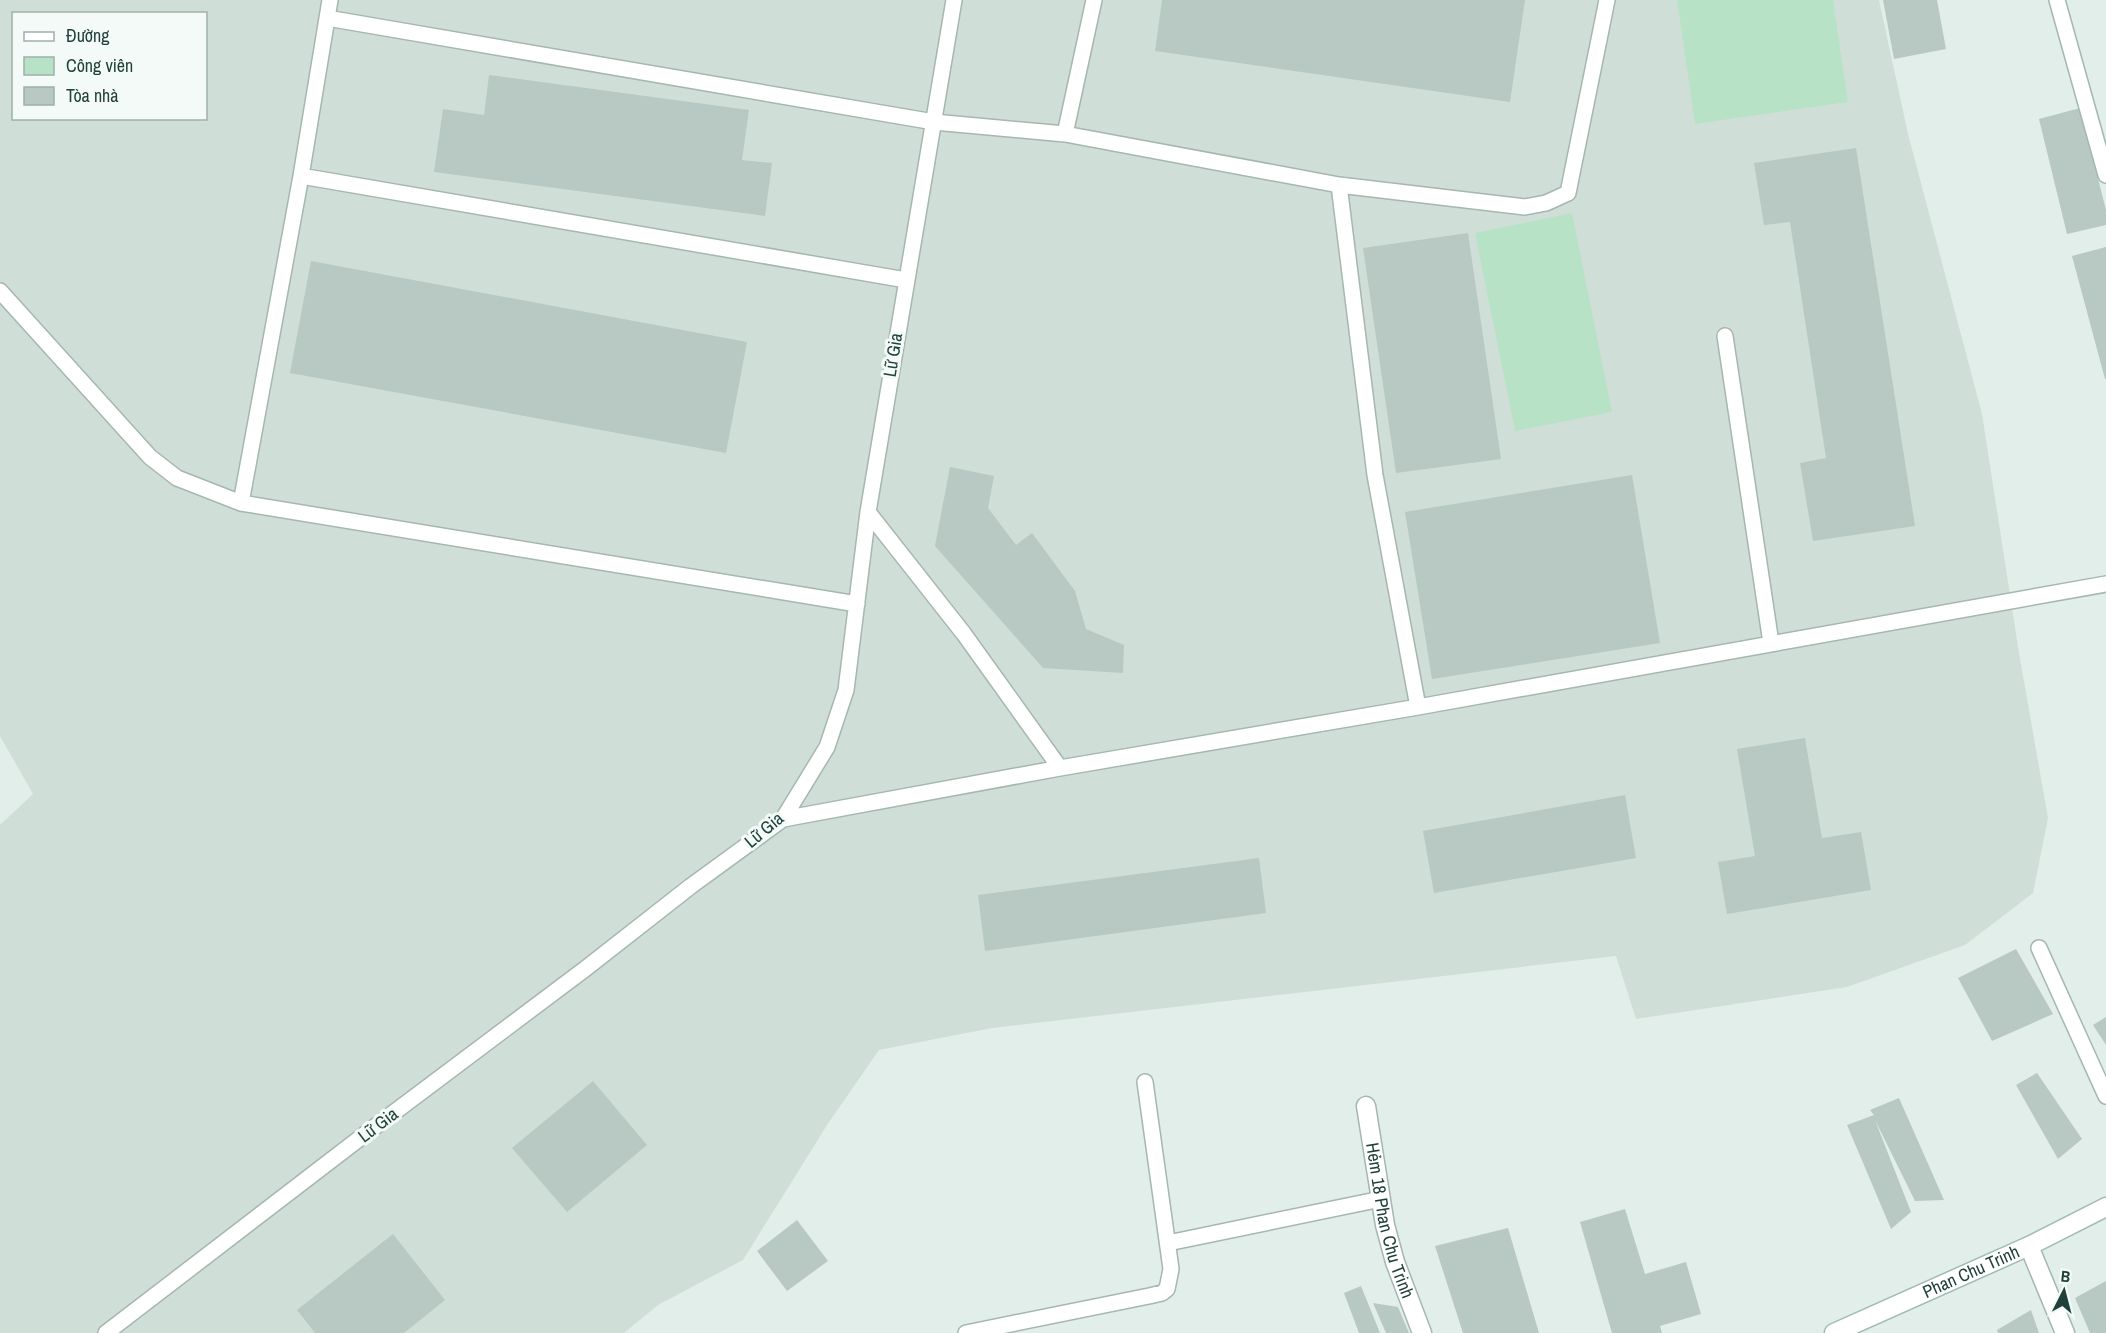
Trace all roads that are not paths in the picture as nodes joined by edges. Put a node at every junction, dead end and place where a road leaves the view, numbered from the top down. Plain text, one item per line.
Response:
1 (330, 0) edge
2 (954, 0) edge
3 (1094, 0) edge
4 (1607, 0) edge
5 (2057, 0) edge
6 (327, 18) junction
7 (934, 122) junction
8 (1065, 134) junction
9 (2106, 175) edge
10 (301, 176) junction
11 (1339, 184) junction
12 (906, 279) junction
13 (0, 291) edge
14 (1725, 336) dead end
15 (241, 503) junction
16 (868, 512) junction
17 (2106, 584) edge
18 (857, 604) junction
19 (1771, 643) junction
20 (1418, 707) junction
21 (1060, 768) junction
22 (783, 819) junction
23 (2039, 948) dead end
24 (1145, 1082) dead end
25 (2106, 1096) edge
26 (1366, 1106) dead end
27 (1381, 1199) junction
28 (2106, 1207) edge
29 (1168, 1243) junction
30 (2029, 1246) junction
31 (106, 1333) edge
32 (966, 1333) edge
33 (1422, 1333) edge
34 (1834, 1333) edge
35 (2065, 1333) edge

1 - 6 lane
2 - 7 lane, Lữ Gia
3 - 8 lane
4 - 11 lane
5 - 9 lane
6 - 7 lane
6 - 10 lane
7 - 8 lane
7 - 12 lane, Lữ Gia
8 - 11 lane
10 - 12 lane
10 - 15 lane
11 - 20 lane
12 - 16 lane, Lữ Gia
13 - 15 lane
14 - 19 lane
15 - 18 lane
16 - 18 lane, Lữ Gia
16 - 21 lane
17 - 19 lane
18 - 22 lane, Lữ Gia
19 - 20 lane
20 - 21 lane
21 - 22 lane
22 - 31 lane, Lữ Gia
23 - 25 lane
24 - 29 lane
26 - 27 street, Hẻm 18 Phan Chu Trinh
27 - 29 lane
27 - 33 street, Hẻm 18 Phan Chu Trinh
28 - 30 street, Phan Chu Trinh
29 - 32 lane
30 - 34 street, Phan Chu Trinh
30 - 35 street

